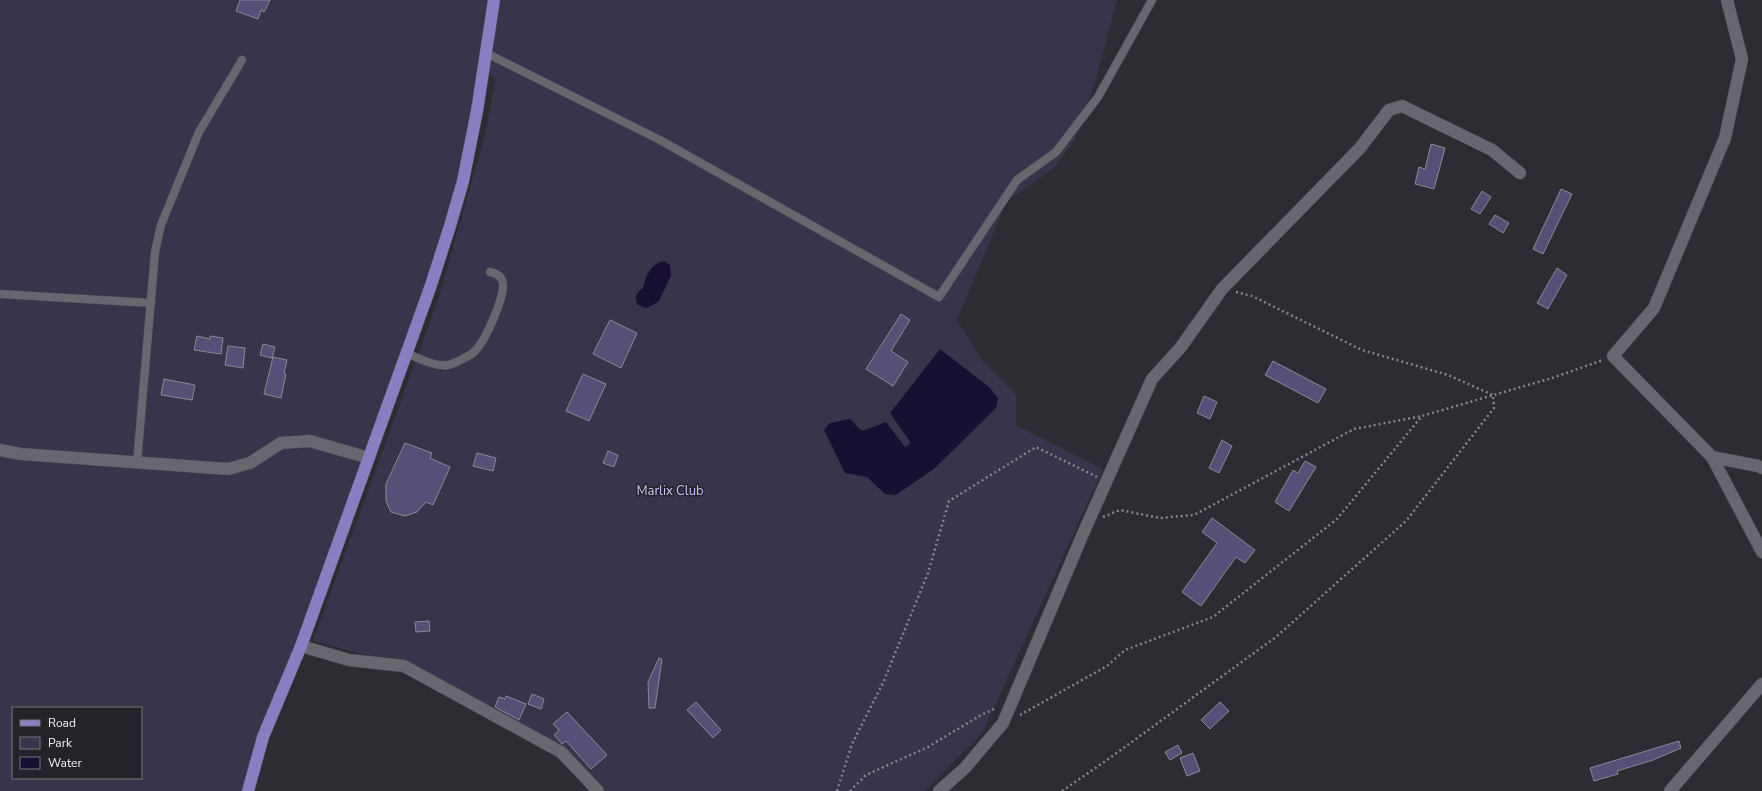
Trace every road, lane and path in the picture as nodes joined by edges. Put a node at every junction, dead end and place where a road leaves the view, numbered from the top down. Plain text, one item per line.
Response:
1 (494, 0) edge
2 (1152, 0) edge
3 (1727, 0) edge
4 (486, 54) junction
5 (242, 60) dead end
6 (1520, 173) dead end
7 (490, 272) dead end
8 (1222, 289) junction
9 (0, 294) edge
10 (151, 303) junction
11 (406, 353) junction
12 (1613, 356) junction
13 (1493, 395) junction
14 (1422, 416) junction
15 (0, 450) edge
16 (1712, 457) junction
17 (369, 458) junction
18 (137, 463) junction
19 (1762, 468) edge
20 (1106, 481) junction
21 (1088, 524) junction
22 (1762, 552) edge
23 (301, 646) junction
24 (1762, 684) edge
25 (1013, 701) junction
26 (1003, 723) junction
27 (248, 791) edge
28 (598, 791) edge
29 (837, 791) edge
30 (850, 791) edge
31 (939, 791) edge
32 (1062, 791) edge
33 (1670, 791) edge

1 - 4 main road
2 - 4 lane
3 - 12 street
4 - 11 main road
5 - 10 lane
6 - 8 street
7 - 11 lane
8 - 13 path
8 - 20 street
9 - 10 lane
10 - 18 lane
11 - 17 main road
12 - 13 path
12 - 16 street
13 - 14 path
13 - 32 path
14 - 21 path
14 - 26 path
15 - 18 street
16 - 19 street
16 - 22 street
17 - 18 street
17 - 23 main road
20 - 21 street
20 - 29 path
21 - 25 street
23 - 27 main road
23 - 28 street
24 - 33 street
25 - 26 street
25 - 30 path
26 - 31 street

